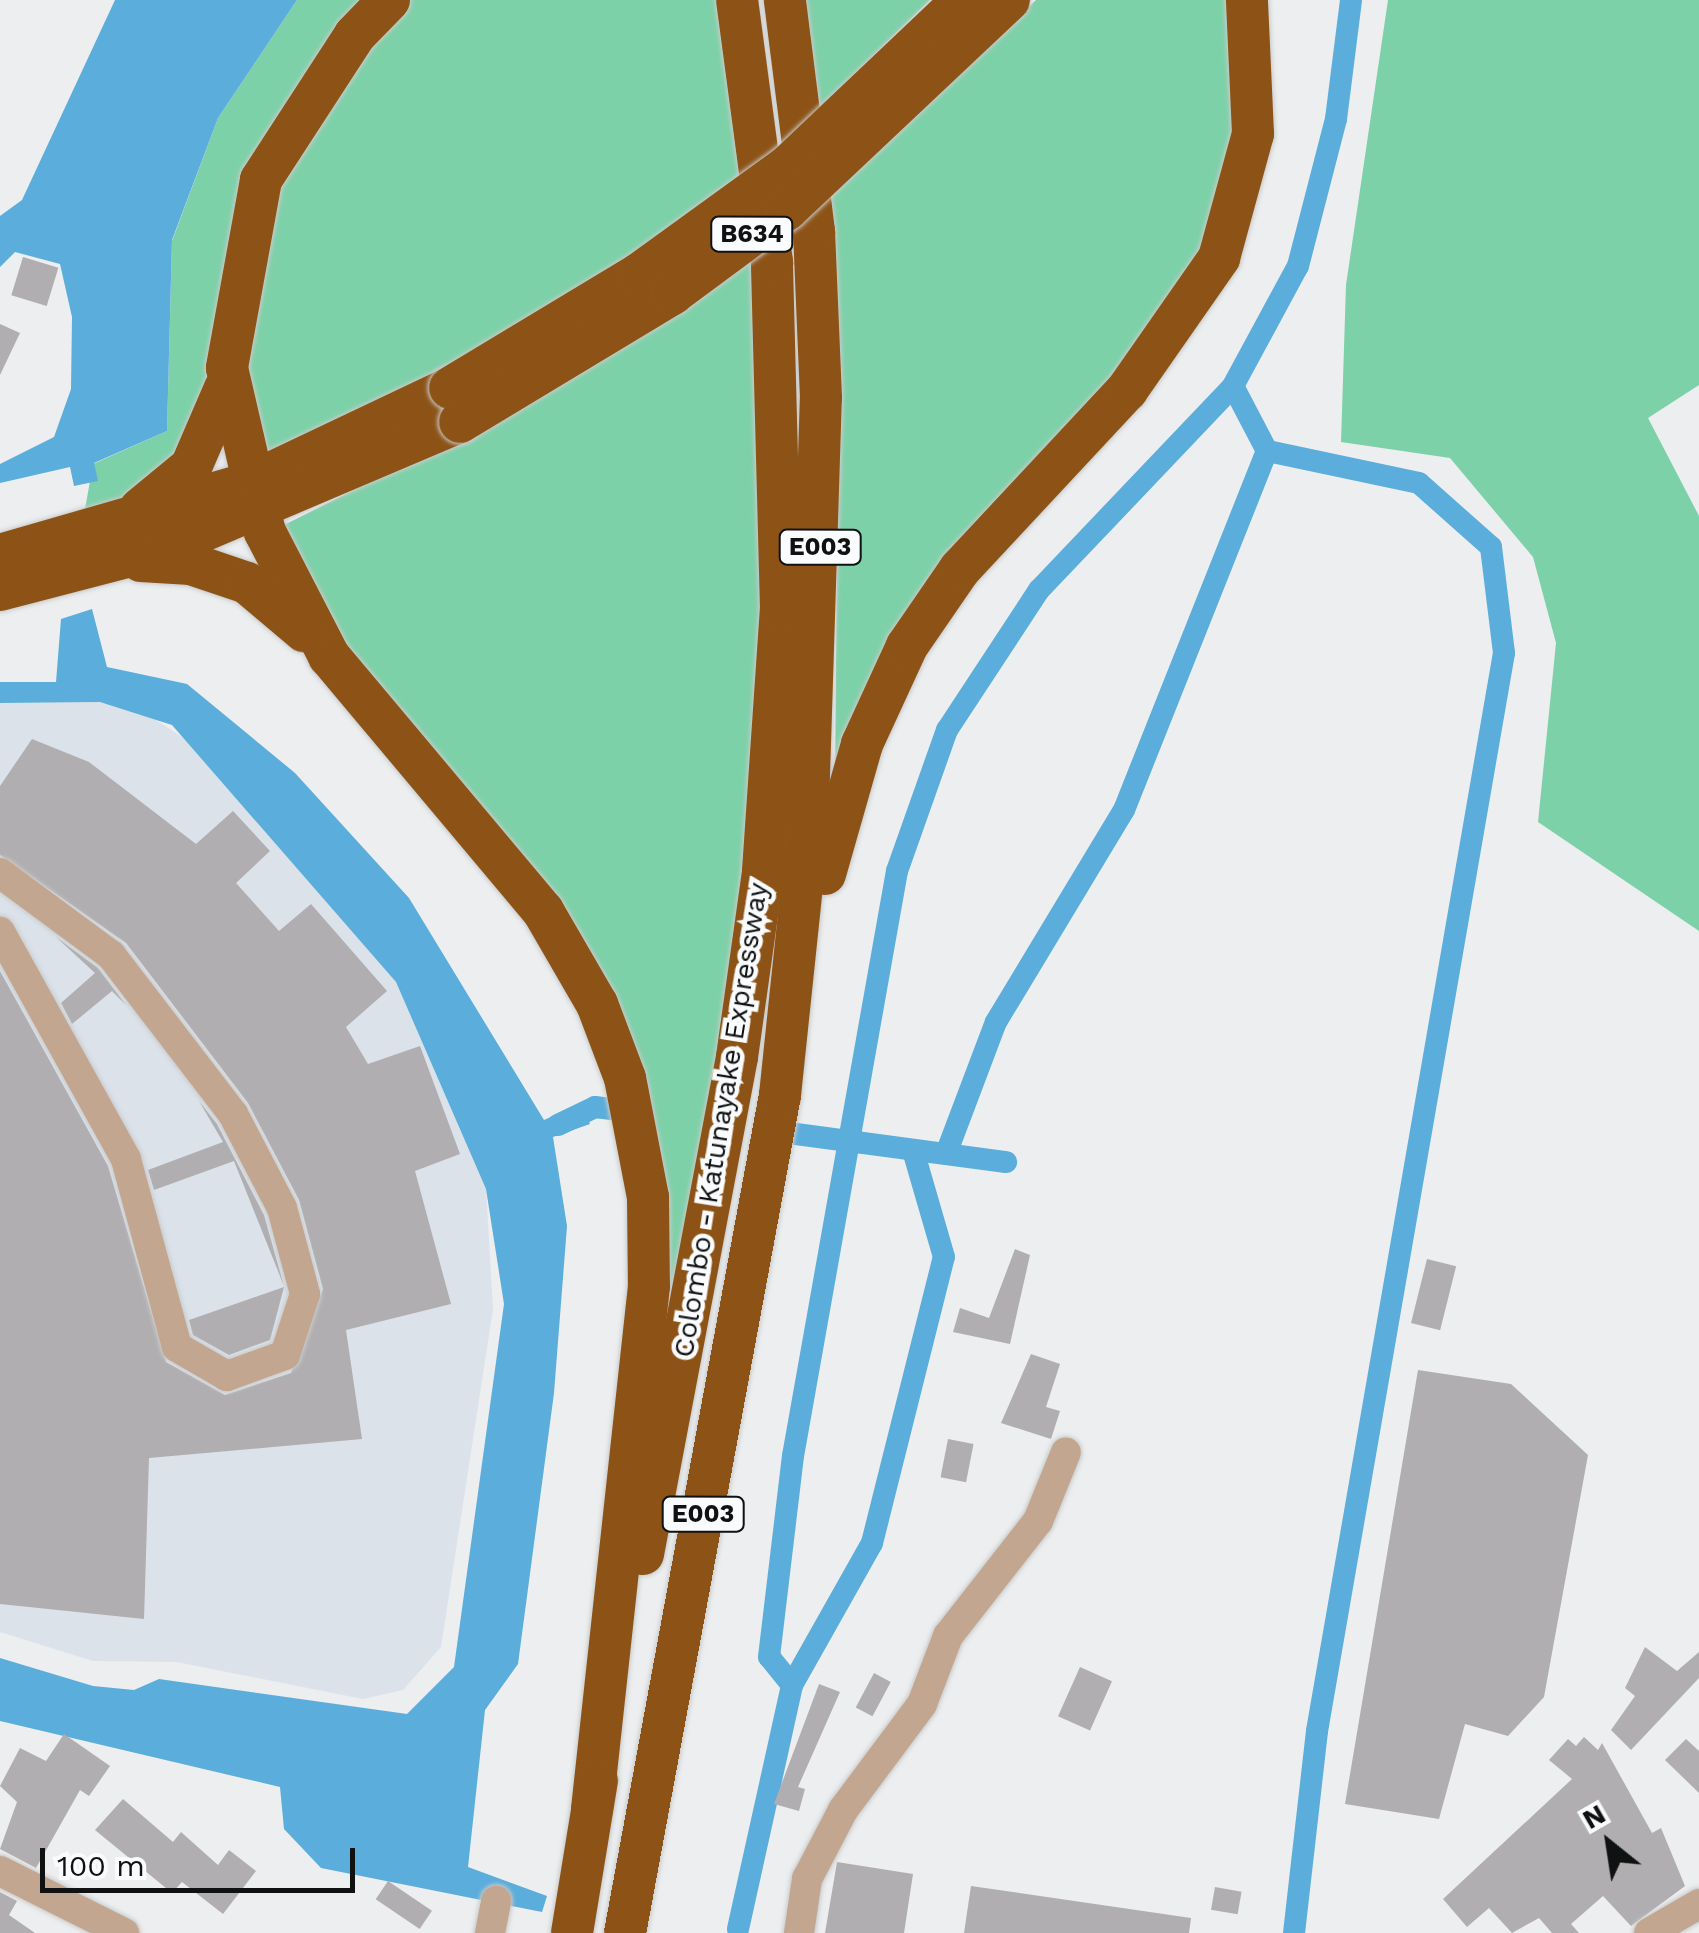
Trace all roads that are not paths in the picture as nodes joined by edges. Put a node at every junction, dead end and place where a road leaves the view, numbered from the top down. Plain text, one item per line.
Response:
1 (389, 0) edge
2 (738, 0) edge
3 (784, 0) edge
4 (964, 0) edge
5 (1009, 0) edge
6 (1247, 0) edge
7 (227, 368) junction
8 (455, 405) junction
9 (255, 498) junction
10 (105, 548) junction
11 (0, 554) edge
12 (0, 590) edge
13 (328, 656) junction
14 (0, 873) edge
15 (0, 932) edge
16 (780, 1095) junction
17 (1066, 1452) dead end
18 (592, 1809) junction
19 (0, 1870) edge
20 (496, 1901) dead end
21 (1699, 1904) edge
22 (124, 1933) edge
23 (490, 1933) edge
24 (572, 1933) edge
25 (624, 1933) edge
26 (799, 1933) edge
27 (1649, 1933) edge

1 - 7 highway
2 - 18 highway, Colombo - Katunayake Expressway / E003
3 - 16 highway, Colombo - Katunayake Expressway / E003
4 - 8 highway, B634, bridge
5 - 8 highway, B634, bridge
6 - 16 highway
7 - 9 highway
7 - 10 highway
8 - 9 highway, B634
9 - 10 highway, B634
9 - 13 highway
10 - 11 highway, B634
10 - 12 highway, B634
10 - 13 highway
13 - 18 highway
14 - 15 street
16 - 25 highway, Colombo - Katunayake Expressway / E003
17 - 26 street
18 - 24 highway, Colombo - Katunayake Expressway / E003
19 - 22 street
20 - 23 street
21 - 27 street

